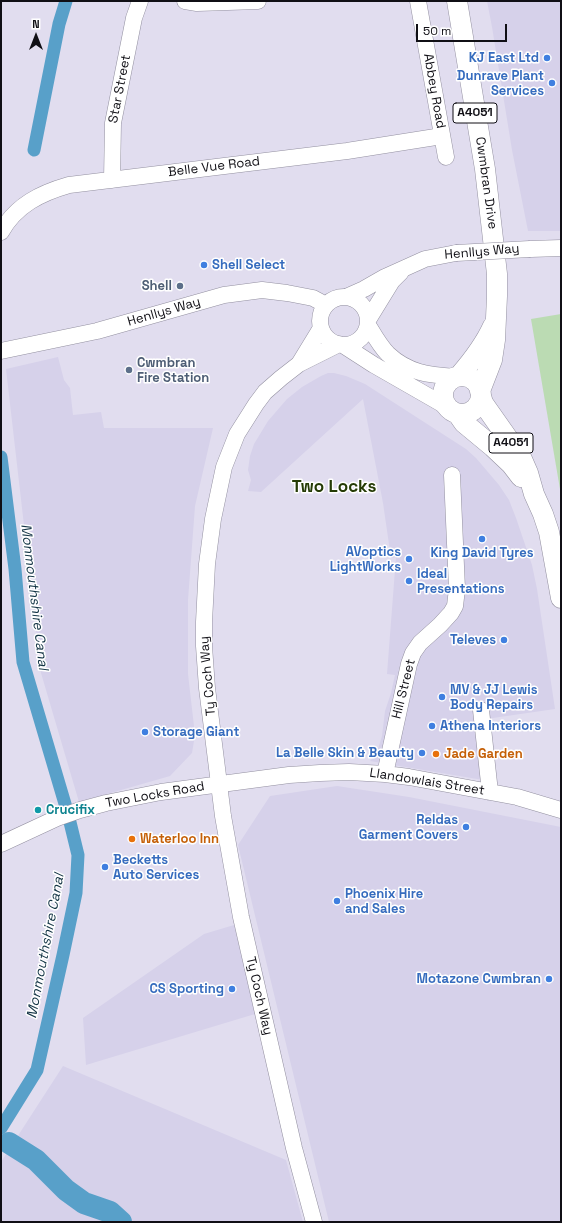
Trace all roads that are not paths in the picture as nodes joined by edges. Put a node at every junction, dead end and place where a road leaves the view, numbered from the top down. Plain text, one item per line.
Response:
1 (140, 1) edge
2 (185, 1) edge
3 (258, 1) edge
4 (418, 1) edge
5 (457, 1) edge
6 (442, 136) junction
7 (446, 157) dead end
8 (112, 180) junction
9 (1, 232) edge
10 (561, 248) edge
11 (406, 268) junction
12 (346, 297) junction
13 (326, 305) junction
14 (496, 318) junction
15 (368, 323) junction
16 (321, 328) junction
17 (341, 345) junction
18 (1, 351) edge
19 (299, 364) junction
20 (457, 377) junction
21 (480, 393) junction
22 (453, 410) junction
23 (452, 475) dead end
24 (534, 494) junction
25 (561, 598) edge
26 (481, 710) dead end
27 (385, 774) junction
28 (220, 784) junction
29 (490, 792) junction
30 (561, 810) edge
31 (1, 844) edge
32 (314, 1222) edge

1 - 8 street, Star Street
2 - 3 street
4 - 6 street, Abbey Road
5 - 14 main road, Cwmbran Drive / A4051
6 - 7 street, Abbey Road
6 - 8 street, Belle Vue Road
8 - 9 street, Belle Vue Road
10 - 11 street, Henllys Way, bridge
11 - 12 street, Henllys Way
11 - 15 street, Henllys Way
12 - 13 street
12 - 15 street
13 - 16 street
13 - 18 street, Henllys Way
14 - 20 main road, A4051
14 - 21 main road, A4051
15 - 17 street
15 - 20 street
16 - 17 street
16 - 19 street, Ty Coch Way
17 - 19 street, Ty Coch Way
17 - 22 street
19 - 28 street, Ty Coch Way
20 - 21 main road, A4051
20 - 22 main road, A4051
21 - 22 main road, A4051
21 - 24 main road, A4051
22 - 24 main road, A4051
23 - 27 street, Hill Street
24 - 25 main road, A4051
26 - 29 street
27 - 28 street, Llandowlais Street
27 - 29 street, Llandowlais Street
28 - 31 street, Two Locks Road
28 - 32 street, Ty Coch Way
29 - 30 street, Llandowlais Street

